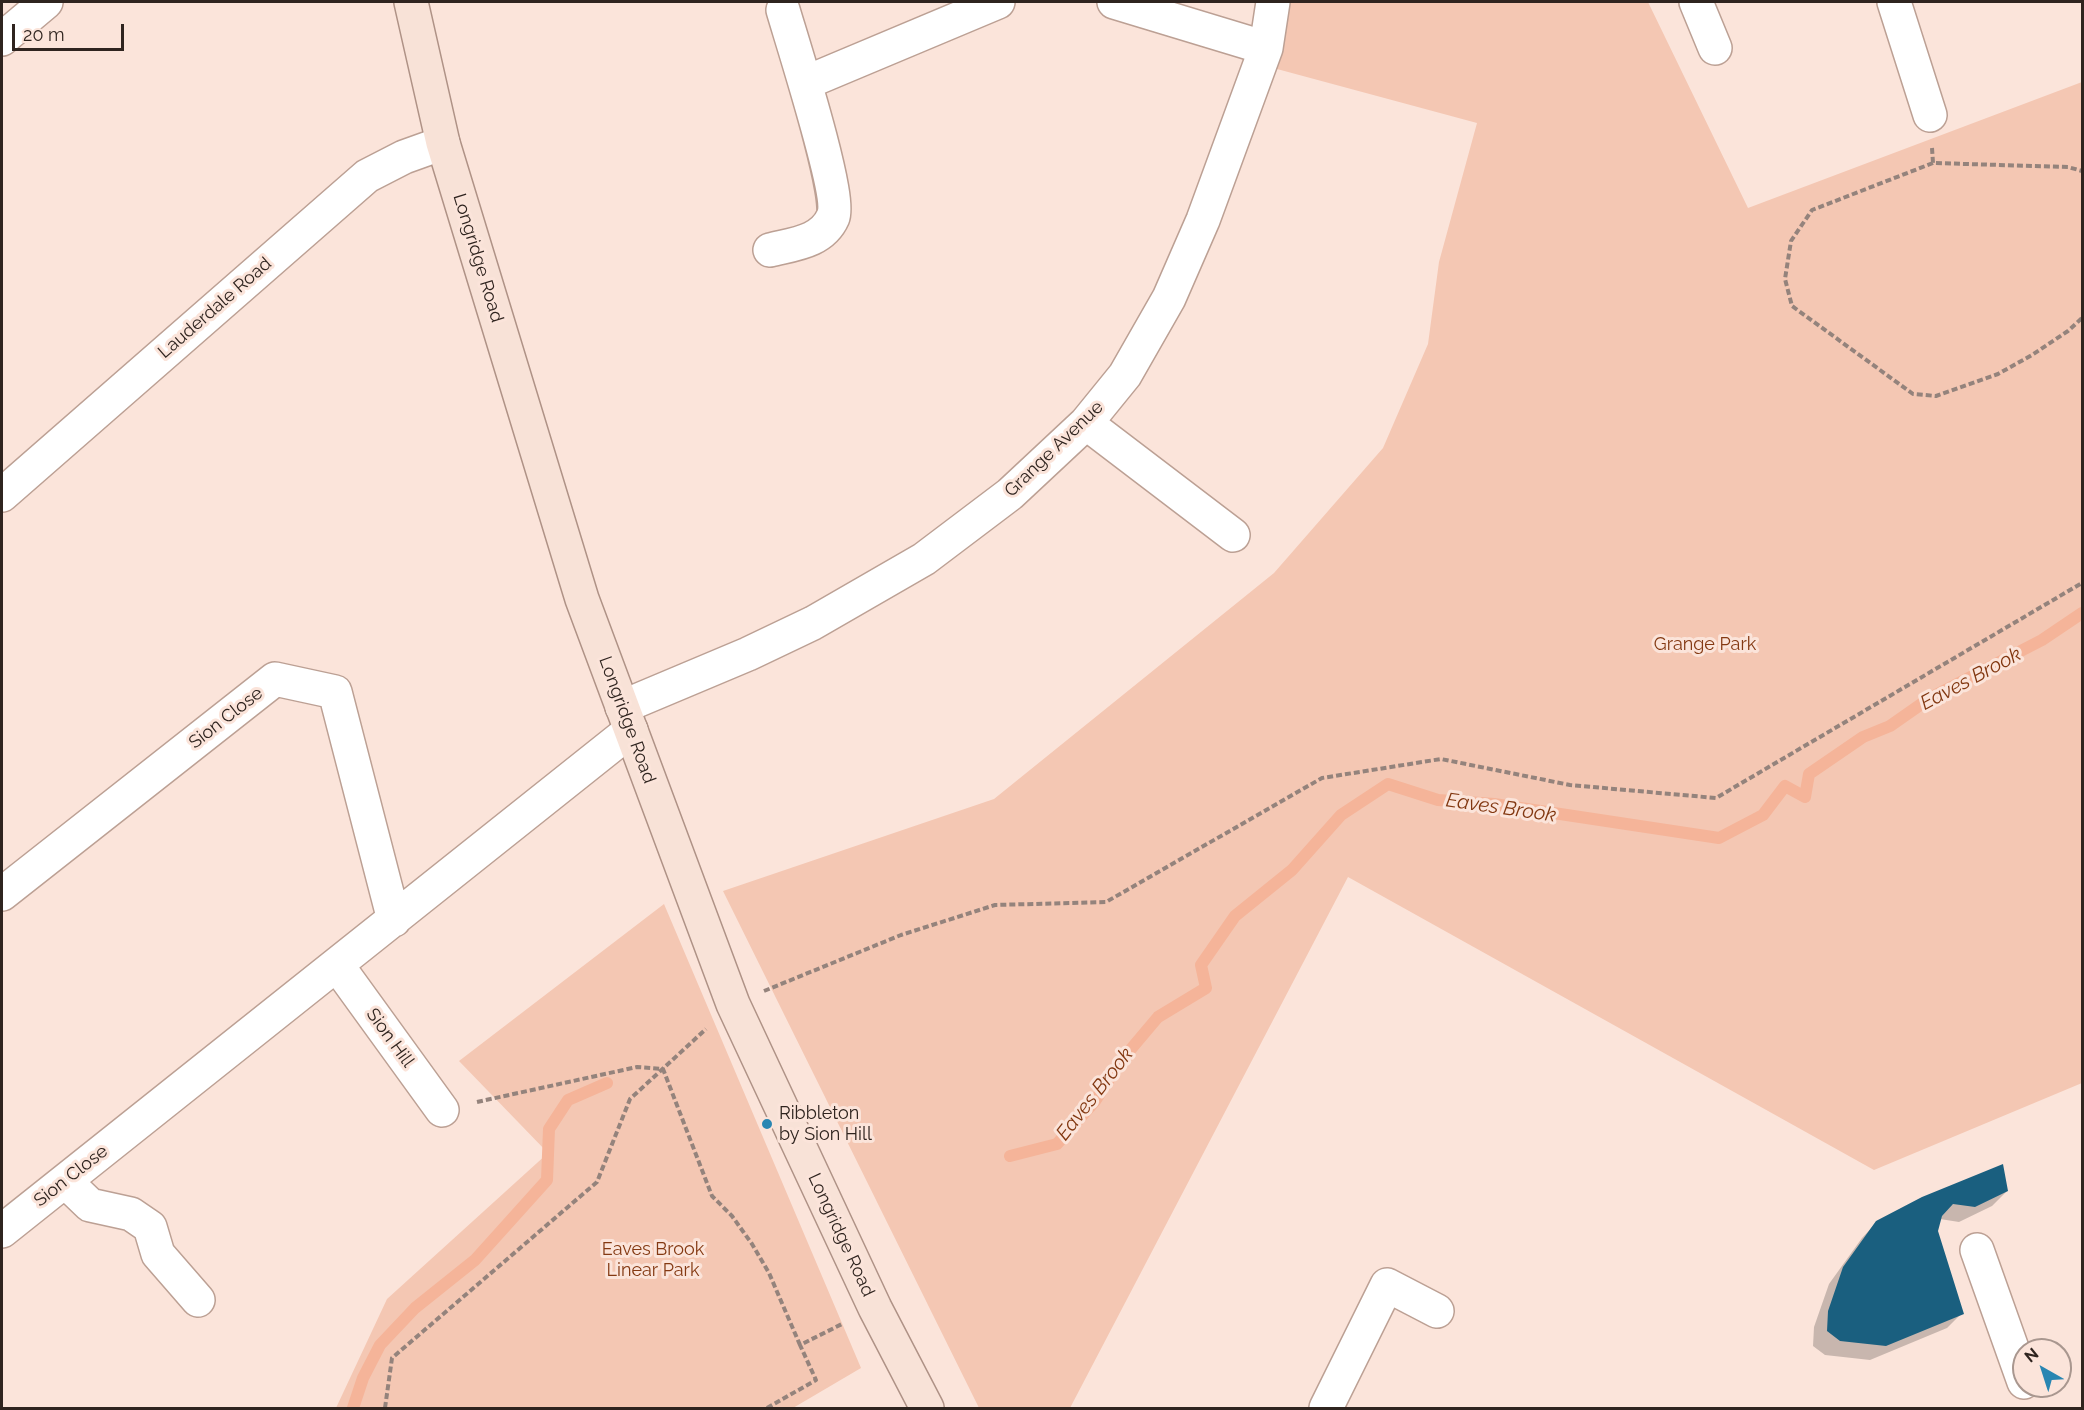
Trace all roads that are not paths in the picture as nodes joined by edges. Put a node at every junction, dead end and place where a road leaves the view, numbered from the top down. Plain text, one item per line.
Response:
1 (46, 2) edge
2 (411, 2) edge
3 (998, 2) edge
4 (1114, 2) edge
5 (1273, 2) edge
6 (1696, 2) edge
7 (1894, 2) edge
8 (783, 10) dead end
9 (2, 39) edge
10 (1266, 48) junction
11 (1715, 48) dead end
12 (805, 83) junction
13 (1930, 115) road end
14 (443, 143) junction
15 (770, 250) dead end
16 (1086, 423) junction
17 (2, 495) edge
18 (1233, 535) dead end
19 (626, 718) junction
20 (2, 894) edge
21 (394, 920) junction
22 (337, 965) junction
23 (442, 1110) road end
24 (65, 1181) junction
25 (2, 1231) edge
26 (1977, 1250) dead end
27 (198, 1300) dead end
28 (1437, 1311) dead end
29 (2012, 1348) edge
30 (927, 1408) edge
31 (1326, 1408) edge

1 - 9 street
2 - 14 main road, Longridge Road
3 - 12 street
4 - 10 street
5 - 10 street, Grange Avenue
6 - 11 street
7 - 13 street
8 - 12 street
10 - 16 street, Grange Avenue
12 - 15 street
14 - 17 street, Lauderdale Road
14 - 19 main road, Longridge Road
16 - 18 street
16 - 19 street, Grange Avenue
19 - 21 street, Sion Close
19 - 30 main road, Longridge Road
20 - 21 street, Sion Close
21 - 22 street, Sion Close
22 - 23 street, Sion Hill
22 - 24 street, Sion Close
24 - 25 street, Sion Close
24 - 27 street
26 - 29 street
28 - 31 street

